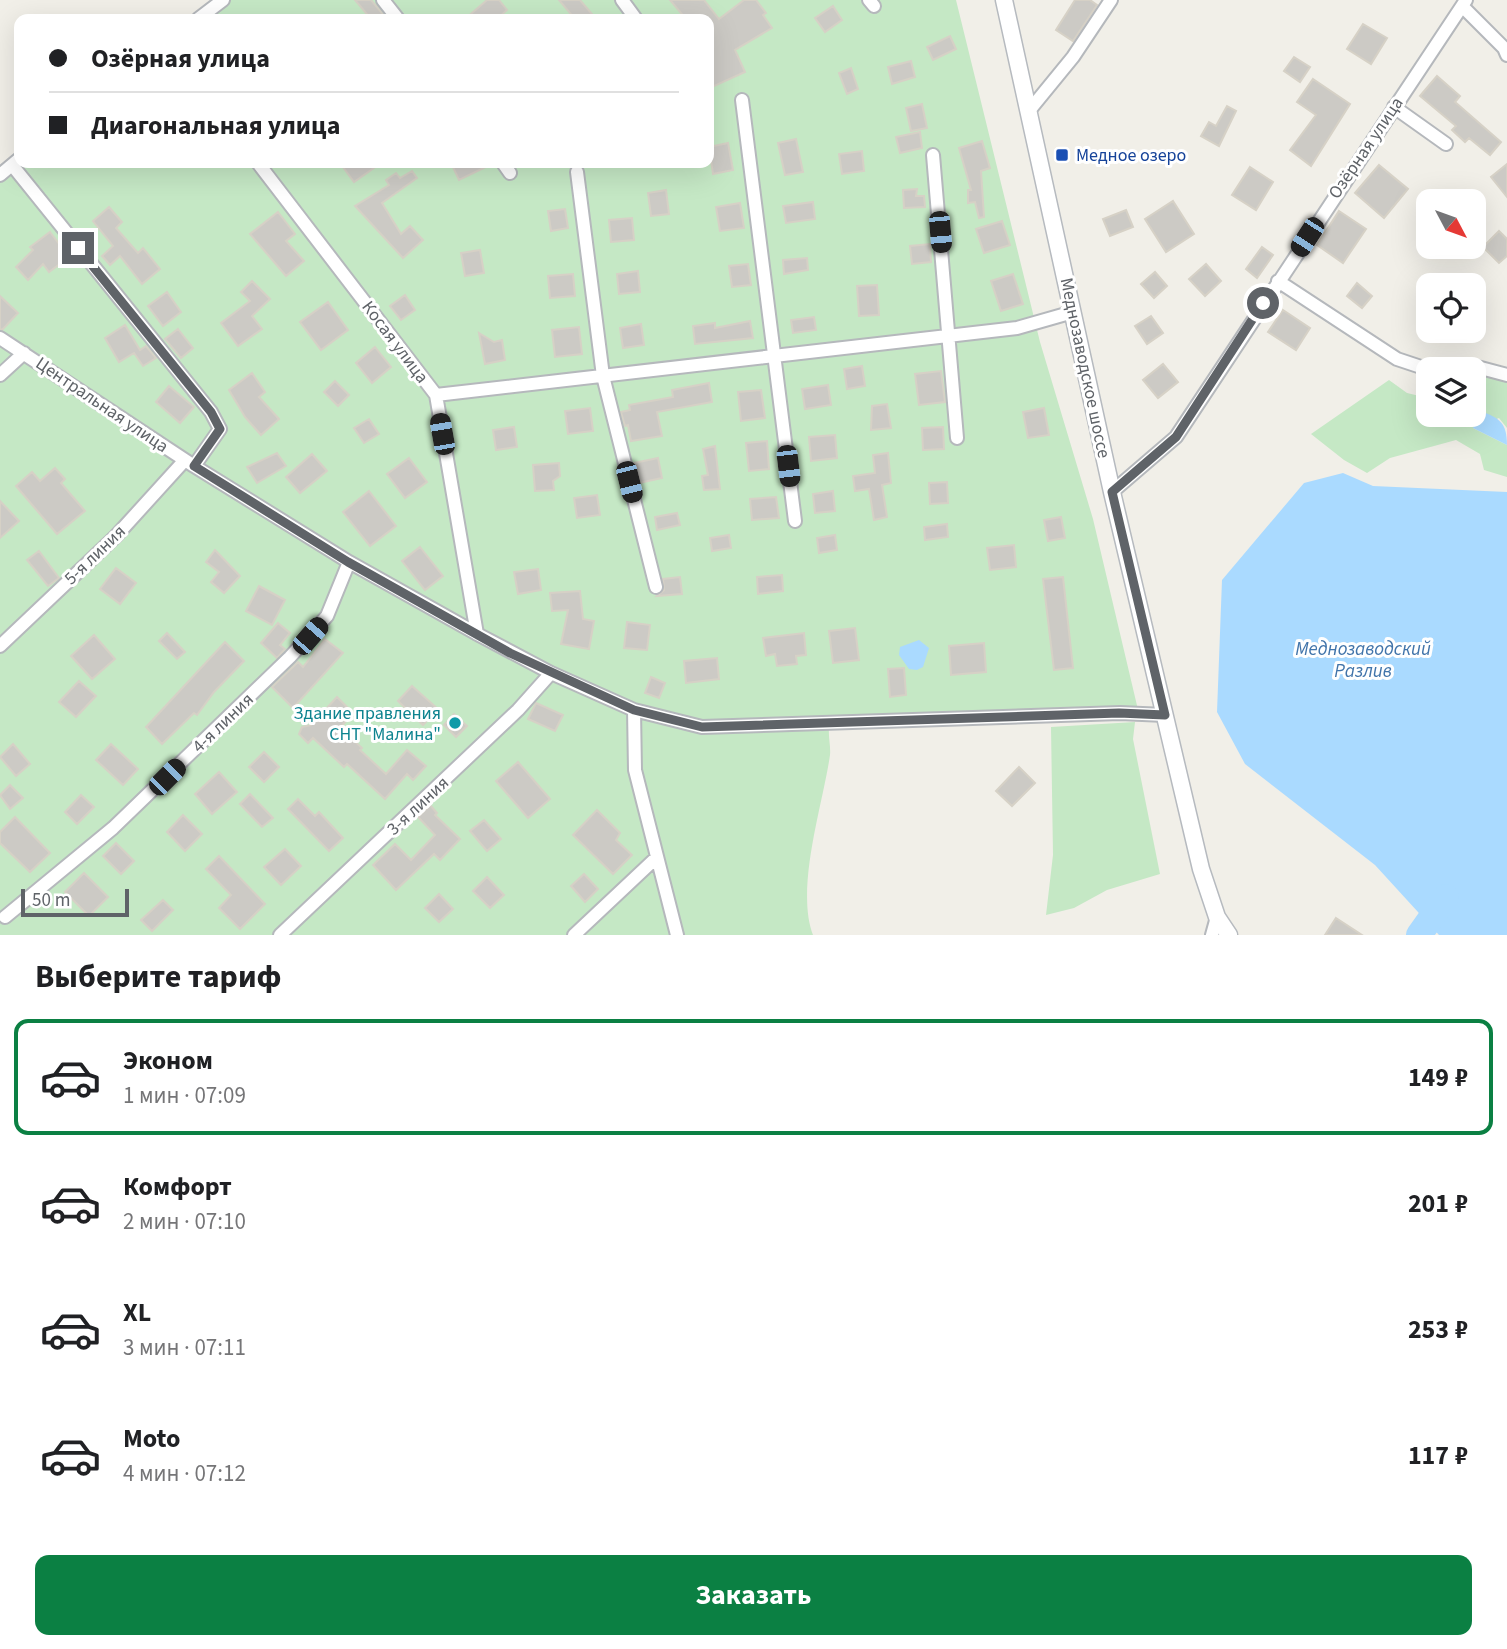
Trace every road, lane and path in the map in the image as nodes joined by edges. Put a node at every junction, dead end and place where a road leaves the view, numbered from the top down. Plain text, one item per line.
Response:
1 (223, 0) edge
2 (383, 0) edge
3 (1004, 0) edge
4 (1111, 0) edge
5 (1464, 3) edge
6 (205, 14) edge
7 (394, 14) edge
8 (1507, 55) edge
9 (742, 100) dead end
10 (1394, 107) junction
11 (1028, 112) junction
12 (1446, 144) dead end
13 (933, 155) dead end
14 (14, 163) edge
15 (20, 168) edge
16 (261, 168) edge
17 (577, 172) dead end
18 (0, 174) edge
19 (1278, 281) junction
20 (1073, 312) junction
21 (950, 336) junction
22 (0, 338) edge
23 (24, 353) junction
24 (774, 355) junction
25 (0, 375) edge
26 (1507, 375) edge
27 (603, 376) junction
28 (436, 395) junction
29 (957, 438) dead end
30 (189, 463) junction
31 (1112, 492) junction
32 (795, 521) dead end
33 (348, 562) junction
34 (656, 587) dead end
35 (477, 634) junction
36 (0, 646) edge
37 (551, 673) junction
38 (634, 710) junction
39 (1165, 715) junction
40 (656, 858) junction
41 (5, 917) dead end
42 (1217, 917) junction
43 (281, 935) edge
44 (574, 935) edge
45 (677, 935) edge
46 (1212, 935) edge
47 (1228, 935) edge

1 - 6 street
2 - 7 street
3 - 11 main road, Меднозаводское шоссе
4 - 11 street
5 - 8 street
5 - 10 street, Озёрная улица
9 - 24 street
10 - 12 street
10 - 19 street, Озёрная улица
11 - 20 main road, Меднозаводское шоссе
13 - 21 street
14 - 18 street
15 - 30 street, 5-я линия
16 - 28 street, Косая улица
17 - 27 street
19 - 26 street
19 - 31 street, Озёрная улица
20 - 21 street
20 - 31 main road, Меднозаводское шоссе
21 - 24 street
21 - 29 street
22 - 23 street, Центральная улица
23 - 25 street
23 - 30 street, Центральная улица
24 - 27 street
24 - 32 street
27 - 28 street
27 - 34 street
28 - 35 street, Косая улица
30 - 33 street, Центральная улица
30 - 36 street, 5-я линия
31 - 39 main road, Меднозаводское шоссе
33 - 35 street, Центральная улица
33 - 41 street, 4-я линия
35 - 37 street, Центральная улица
37 - 38 street, Центральная улица
37 - 43 street, 3-я линия
38 - 39 street, Центральная улица
38 - 40 street
39 - 42 main road, Меднозаводское шоссе
40 - 44 street
40 - 45 street
42 - 46 street
42 - 47 main road, Меднозаводское шоссе

